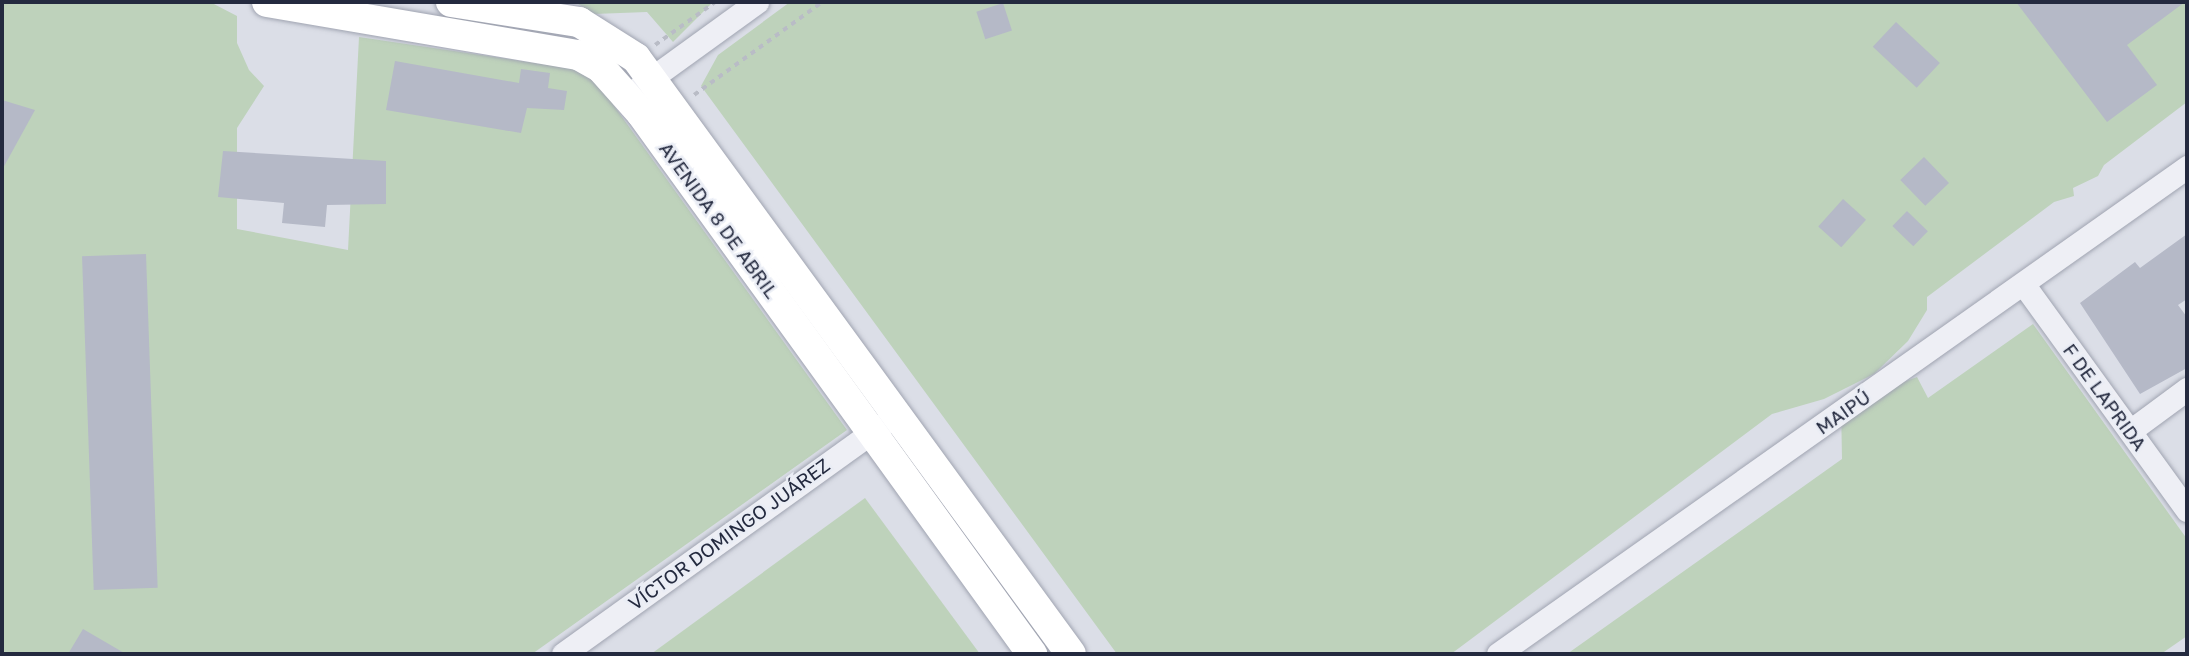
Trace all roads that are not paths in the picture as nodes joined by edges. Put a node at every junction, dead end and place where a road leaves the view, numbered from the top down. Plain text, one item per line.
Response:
1 (267, 2) edge
2 (451, 2) edge
3 (757, 2) edge
4 (299, 4) edge
5 (638, 77) junction
6 (2187, 167) edge
7 (2024, 285) junction
8 (2187, 389) edge
9 (896, 415) junction
10 (2130, 431) junction
11 (871, 432) junction
12 (2187, 510) edge
13 (563, 654) edge
14 (1032, 654) edge
15 (1071, 654) edge
16 (1498, 654) edge

1 - 4 main road, AVENIDA 8 DE ABRIL
2 - 5 main road, AVENIDA 8 DE ABRIL
3 - 5 street
4 - 5 main road, AVENIDA 8 DE ABRIL
5 - 9 main road, AVENIDA 8 DE ABRIL
5 - 11 main road, AVENIDA 8 DE ABRIL
6 - 7 street, MAIPÚ
7 - 10 street, F DE LAPRIDA
7 - 16 street, MAIPÚ
8 - 10 street
9 - 11 street, VÍCTOR DOMINGO JUÁREZ
9 - 15 main road, AVENIDA 8 DE ABRIL
10 - 12 street, F DE LAPRIDA
11 - 13 street, VÍCTOR DOMINGO JUÁREZ
11 - 14 main road, AVENIDA 8 DE ABRIL

